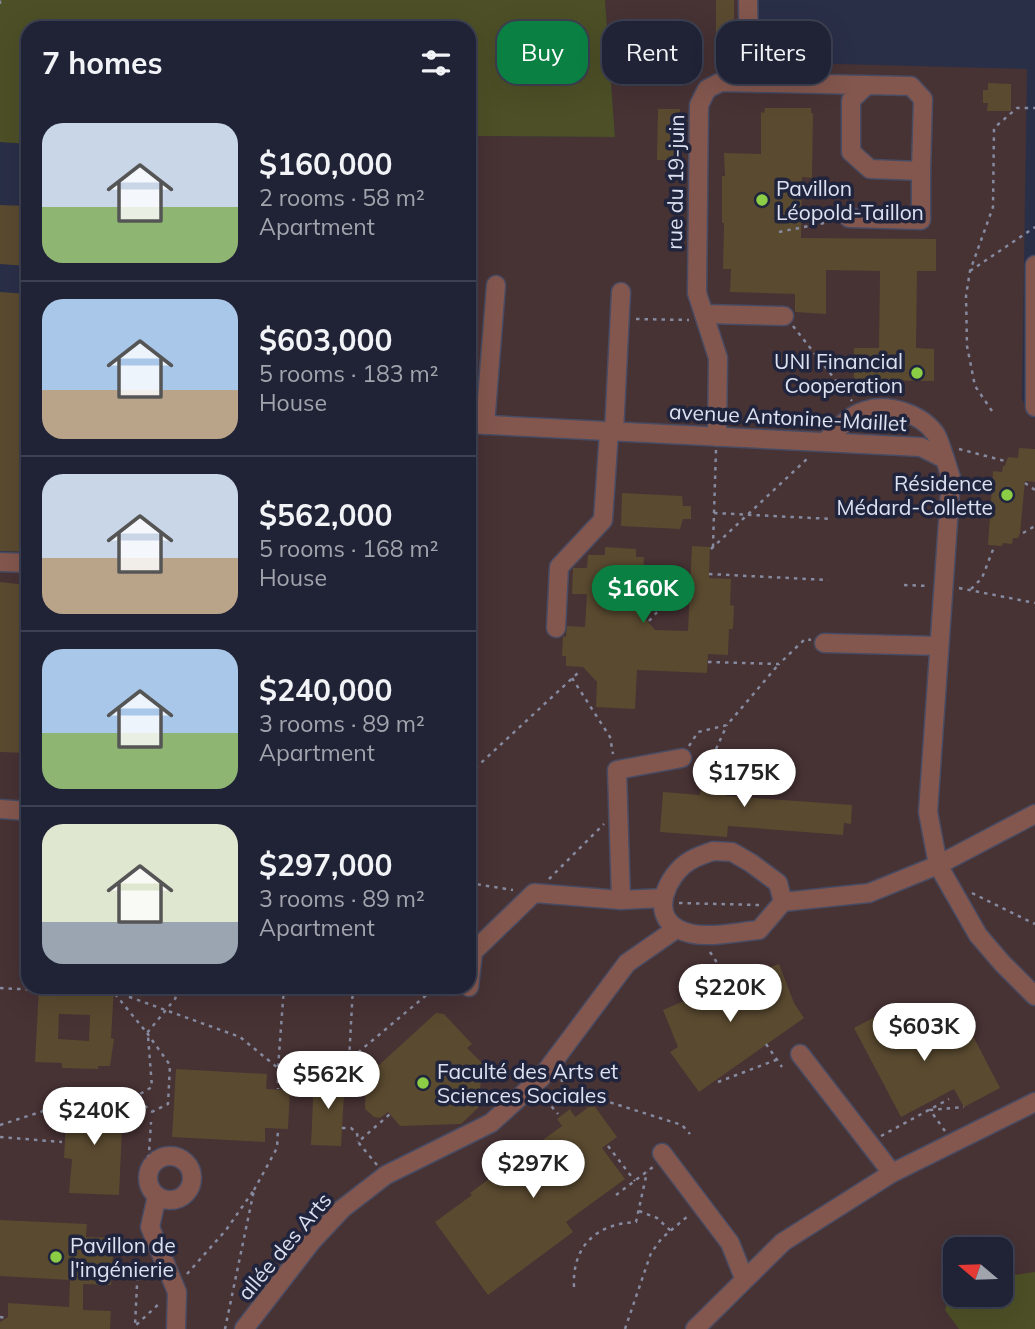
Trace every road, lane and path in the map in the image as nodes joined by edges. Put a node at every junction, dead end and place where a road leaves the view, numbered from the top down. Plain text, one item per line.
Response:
1 (748, 0) edge
2 (748, 21) edge
3 (717, 84) edge
4 (828, 84) edge
5 (867, 85) junction
6 (1035, 108) edge
7 (921, 171) junction
8 (849, 218) joint
9 (1035, 227) edge
10 (779, 232) dead end
11 (1035, 265) edge
12 (970, 271) junction
13 (496, 285) dead end
14 (621, 292) dead end
15 (784, 316) joint
16 (705, 317) junction
17 (620, 319) junction
18 (1034, 407) edge
19 (992, 411) dead end
20 (861, 412) junction
21 (477, 424) edge
22 (611, 431) junction
23 (717, 437) junction
24 (825, 442) junction
25 (942, 451) junction
26 (1005, 461) dead end
27 (1026, 483) dead end
28 (1035, 489) edge
29 (715, 513) junction
30 (747, 515) junction
31 (832, 519) dead end
32 (1035, 526) edge
33 (1023, 533) dead end
34 (994, 547) dead end
35 (0, 562) edge
36 (21, 563) edge
37 (709, 574) dead end
38 (688, 578) dead end
39 (828, 580) dead end
40 (904, 585) dead end
41 (644, 587) dead end
42 (943, 587) junction
43 (680, 589) junction
44 (971, 589) junction
45 (1035, 603) edge
46 (649, 621) dead end
47 (556, 628) dead end
48 (819, 641) joint
49 (939, 646) junction
50 (708, 662) dead end
51 (779, 664) junction
52 (579, 672) dead end
53 (572, 678) junction
54 (727, 725) junction
55 (716, 749) dead end
56 (682, 758) joint
57 (476, 767) edge
58 (617, 770) junction
59 (0, 809) edge
60 (21, 810) edge
61 (618, 810) junction
62 (1035, 814) edge
63 (942, 872) junction
64 (476, 884) edge
65 (534, 894) junction
66 (621, 900) junction
67 (663, 900) junction
68 (782, 904) junction
69 (1035, 924) edge
70 (676, 929) junction
71 (699, 934) junction
72 (476, 949) edge
73 (729, 981) dead end
74 (0, 988) edge
75 (21, 989) edge
76 (116, 994) edge
77 (121, 994) edge
78 (176, 994) edge
79 (283, 994) edge
80 (353, 994) edge
81 (428, 994) edge
82 (1035, 996) edge
83 (166, 1010) junction
84 (148, 1033) junction
85 (766, 1044) dead end
86 (800, 1054) dead end
87 (349, 1060) junction
88 (776, 1060) junction
89 (782, 1068) dead end
90 (278, 1069) junction
91 (718, 1082) dead end
92 (533, 1084) junction
93 (278, 1090) dead end
94 (90, 1096) dead end
95 (96, 1096) dead end
96 (133, 1098) junction
97 (949, 1099) dead end
98 (546, 1100) junction
99 (1035, 1102) edge
100 (964, 1107) dead end
101 (930, 1110) junction
102 (390, 1114) dead end
103 (558, 1114) dead end
104 (152, 1122) dead end
105 (0, 1125) edge
106 (342, 1128) dead end
107 (278, 1129) dead end
108 (690, 1134) dead end
109 (0, 1137) edge
110 (62, 1142) dead end
111 (358, 1142) junction
112 (869, 1143) junction
113 (952, 1143) junction
114 (608, 1146) dead end
115 (664, 1156) joint
116 (647, 1172) junction
117 (892, 1173) junction
118 (386, 1175) junction
119 (635, 1181) junction
120 (150, 1187) joint
121 (254, 1190) junction
122 (616, 1195) dead end
123 (701, 1205) junction
124 (638, 1211) junction
125 (671, 1231) junction
126 (140, 1236) dead end
127 (744, 1278) junction
128 (574, 1287) dead end
129 (175, 1288) junction
130 (0, 1317) edge
131 (7, 1318) dead end
132 (176, 1329) edge
133 (225, 1329) edge
134 (243, 1329) edge
135 (625, 1329) edge
136 (695, 1329) edge

1 - 2 street
3 - 16 street, rue du 19-juin
4 - 5 street, rue du 19-juin
5 - 7 street, rue du 19-juin
5 - 7 street
6 - 12 path
7 - 8 street, rue du 19-juin
8 - 10 path
9 - 12 path
11 - 18 street
12 - 19 path
13 - 21 street
14 - 17 street
15 - 16 street
15 - 20 path
16 - 17 path
16 - 23 street, rue du 19-juin
17 - 22 street
20 - 24 street
20 - 25 street
21 - 22 street, avenue Antonine-Maillet
22 - 23 street, avenue Antonine-Maillet
22 - 47 street
23 - 24 street, avenue Antonine-Maillet
23 - 29 path
24 - 25 street, avenue Antonine-Maillet
24 - 30 path
25 - 26 path
25 - 42 street
27 - 28 path
29 - 30 path
29 - 30 path
30 - 31 path
32 - 33 path
34 - 44 path
35 - 36 street
37 - 39 path
38 - 43 path
40 - 42 path
41 - 43 path
42 - 44 path
42 - 49 street
43 - 46 path
44 - 45 path
48 - 49 street
48 - 51 path
49 - 63 street
50 - 51 path
51 - 54 path
52 - 53 path
53 - 57 path
53 - 58 path
54 - 55 path
54 - 56 path
56 - 58 street
58 - 61 street
59 - 60 street
61 - 65 path
61 - 66 street
62 - 63 street
63 - 68 street
63 - 69 path
63 - 82 street
64 - 65 path
65 - 66 street
65 - 72 street
66 - 67 street
67 - 68 path
67 - 68 street
67 - 70 street
68 - 71 street
70 - 71 street
70 - 92 street, allée des Arts
71 - 73 path
74 - 75 path
76 - 84 path
77 - 83 path
78 - 83 path
79 - 90 path
80 - 87 path
81 - 87 path
83 - 84 path
83 - 90 path
84 - 96 path
84 - 96 path
85 - 88 path
86 - 112 street
87 - 90 path
88 - 89 path
88 - 91 path
90 - 93 path
92 - 98 path
92 - 118 street, allée des Arts
94 - 105 path
95 - 96 path
97 - 101 path
98 - 103 path
98 - 108 path
99 - 113 street
100 - 101 path
101 - 112 path
101 - 113 path
102 - 111 path
104 - 120 path
106 - 111 path
107 - 121 path
109 - 110 path
111 - 118 path
112 - 117 street
113 - 117 street
114 - 119 path
115 - 116 path
115 - 123 street
116 - 119 path
116 - 124 path
117 - 127 street
118 - 134 street, allée des Arts
119 - 122 path
120 - 129 street
121 - 129 path
121 - 133 path
123 - 125 path
123 - 127 street
124 - 125 path
124 - 128 path
125 - 135 path
126 - 129 path
127 - 136 street
129 - 132 street
130 - 131 path

